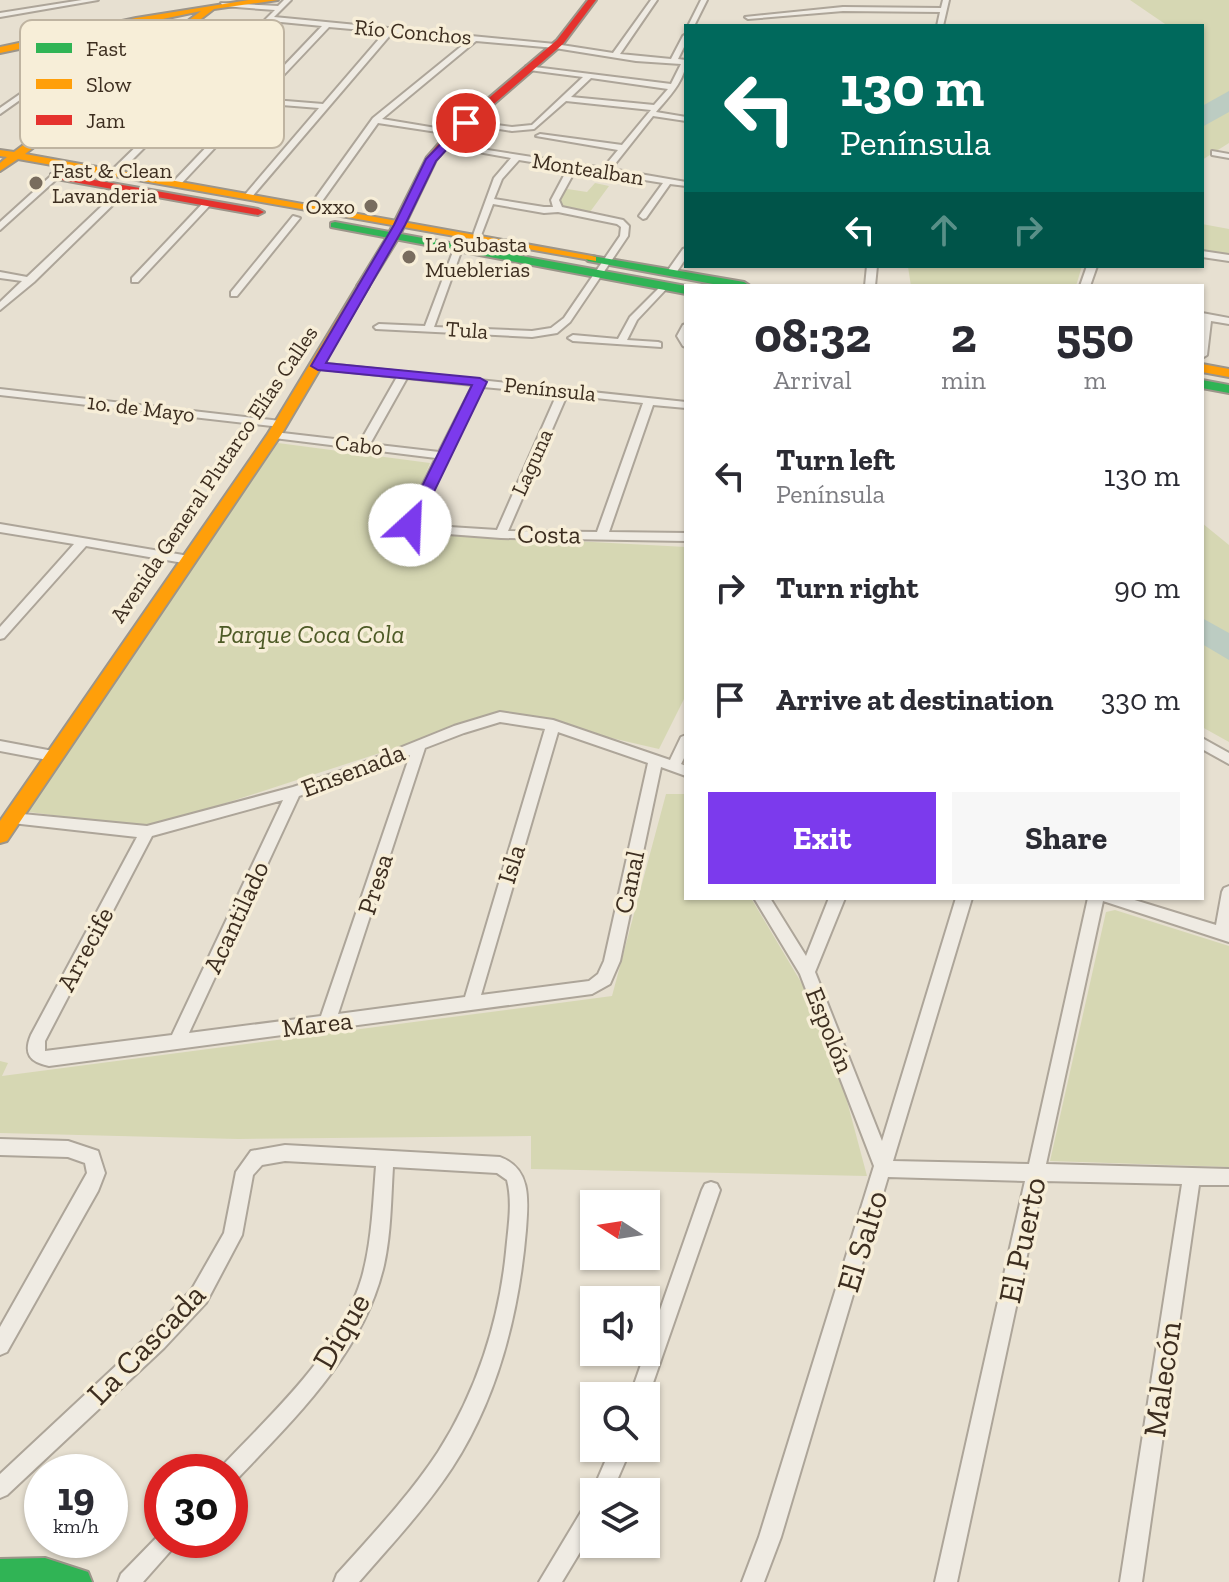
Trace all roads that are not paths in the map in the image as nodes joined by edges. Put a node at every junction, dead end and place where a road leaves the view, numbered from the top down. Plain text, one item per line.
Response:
1 (95, 0) edge
2 (288, 0) edge
3 (592, 0) edge
4 (654, 0) edge
5 (704, 0) edge
6 (946, 0) edge
7 (221, 3) edge
8 (278, 4) edge
9 (753, 9) dead end
10 (942, 10) junction
11 (0, 15) edge
12 (748, 17) junction
13 (271, 19) joint
14 (117, 20) edge
15 (137, 20) edge
16 (198, 20) edge
17 (282, 20) edge
18 (284, 20) edge
19 (328, 24) junction
20 (692, 24) edge
21 (745, 24) edge
22 (940, 24) edge
23 (390, 30) junction
24 (20, 36) edge
25 (475, 38) junction
26 (0, 39) edge
27 (684, 40) edge
28 (20, 45) edge
29 (555, 46) junction
30 (0, 50) edge
31 (615, 56) junction
32 (673, 62) junction
33 (684, 62) edge
34 (684, 66) edge
35 (529, 68) junction
36 (284, 72) edge
37 (588, 77) junction
38 (673, 87) junction
39 (20, 98) edge
40 (566, 99) junction
41 (284, 103) edge
42 (323, 106) junction
43 (654, 111) junction
44 (0, 112) edge
45 (684, 118) edge
46 (376, 120) junction
47 (455, 134) junction
48 (540, 136) dead end
49 (23, 148) edge
50 (140, 148) edge
51 (212, 148) edge
52 (623, 148) junction
53 (1215, 153) dead end
54 (1229, 156) edge
55 (516, 158) junction
56 (4, 162) edge
57 (573, 166) junction
58 (605, 171) junction
59 (114, 173) junction
60 (56, 176) junction
61 (668, 181) junction
62 (176, 184) junction
63 (684, 184) edge
64 (126, 188) junction
65 (247, 197) junction
66 (490, 201) junction
67 (208, 203) junction
68 (558, 209) junction
69 (304, 213) junction
70 (643, 216) dead end
71 (0, 227) edge
72 (396, 231) junction
73 (476, 238) junction
74 (458, 249) junction
75 (684, 254) edge
76 (1204, 254) edge
77 (1229, 258) edge
78 (604, 268) junction
79 (0, 275) edge
80 (668, 279) junction
81 (31, 280) junction
82 (135, 280) dead end
83 (722, 284) edge
84 (684, 289) edge
85 (234, 294) dead end
86 (0, 307) edge
87 (1205, 316) edge
88 (1229, 321) edge
89 (379, 327) dead end
90 (429, 328) junction
91 (573, 338) dead end
92 (621, 342) junction
93 (658, 345) dead end
94 (318, 366) junction
95 (1204, 370) edge
96 (404, 374) junction
97 (480, 382) junction
98 (1220, 383) edge
99 (564, 391) junction
100 (0, 392) edge
101 (649, 400) junction
102 (684, 405) edge
103 (278, 430) junction
104 (363, 446) junction
105 (444, 456) junction
106 (0, 528) edge
107 (501, 534) junction
108 (602, 535) junction
109 (684, 537) edge
110 (82, 543) junction
111 (189, 560) junction
112 (0, 635) edge
113 (553, 725) junction
114 (420, 744) junction
115 (1204, 744) edge
116 (0, 746) edge
117 (684, 748) edge
118 (53, 756) junction
119 (1229, 759) edge
120 (655, 761) junction
121 (679, 769) edge
122 (294, 792) junction
123 (12, 818) junction
124 (147, 832) junction
125 (0, 836) edge
126 (1229, 892) edge
127 (763, 900) edge
128 (836, 900) edge
129 (963, 900) edge
130 (1096, 900) edge
131 (1115, 900) edge
132 (1226, 935) edge
133 (807, 972) junction
134 (583, 989) joint
135 (471, 1003) junction
136 (327, 1023) junction
137 (177, 1042) junction
138 (49, 1059) joint
139 (0, 1147) edge
140 (385, 1160) junction
141 (884, 1169) junction
142 (1036, 1173) junction
143 (1192, 1175) junction
144 (1229, 1177) edge
145 (711, 1190) dead end
146 (0, 1345) edge
147 (645, 1382) edge
148 (246, 1454) edge
149 (0, 1488) edge
150 (580, 1532) edge
151 (151, 1558) edge
152 (0, 1573) edge
153 (78, 1582) edge
154 (129, 1582) edge
155 (345, 1582) edge
156 (550, 1582) edge
157 (753, 1582) edge
158 (946, 1582) edge
159 (1131, 1582) edge

1 - 11 street
2 - 8 street
3 - 29 main road, Avenida General Plutarco Elías Calles
4 - 31 street
5 - 20 street
6 - 10 street
7 - 8 main road
7 - 14 main road
7 - 15 main road
7 - 16 main road
8 - 13 street
9 - 12 street
10 - 12 street
10 - 22 street
12 - 21 street
13 - 17 street, Río Conchos
18 - 19 street, Río Conchos
19 - 23 street, Río Conchos
19 - 36 street
23 - 25 street, Río Conchos
23 - 42 street
24 - 26 main road
25 - 29 street, Río Conchos
25 - 46 street
27 - 32 street
28 - 30 main road
29 - 31 street, Río Conchos
29 - 35 main road, Avenida General Plutarco Elías Calles
31 - 32 street, Río Conchos
32 - 33 street, Río Conchos
34 - 38 street
35 - 37 street
35 - 47 main road, Avenida General Plutarco Elías Calles
37 - 38 street
37 - 40 street
38 - 43 street
39 - 44 street
40 - 43 street
40 - 47 street
41 - 42 street
42 - 65 street
43 - 45 street
43 - 52 street
46 - 47 street
46 - 69 street
47 - 55 street, Montealban
47 - 72 main road, Avenida General Plutarco Elías Calles
48 - 52 street
49 - 56 main road
50 - 59 street
51 - 62 street
52 - 58 street
53 - 54 street
55 - 57 street, Montealban
55 - 66 street
56 - 59 main road
56 - 60 main road
57 - 58 street, Montealban
57 - 68 street
58 - 61 street, Montealban
59 - 62 main road
60 - 64 main road
60 - 71 street
61 - 63 street, Montealban
61 - 70 street
62 - 65 main road
64 - 67 main road
64 - 81 street
65 - 69 main road
66 - 68 street
66 - 73 street
67 - 69 main road
67 - 82 street
68 - 78 street
69 - 72 main road
69 - 85 street
72 - 73 main road
72 - 74 main road
72 - 94 main road, Avenida General Plutarco Elías Calles
73 - 78 main road
74 - 78 main road
74 - 90 street
75 - 80 street
76 - 77 street
78 - 80 main road
78 - 90 street, Tula
79 - 81 street
80 - 83 main road
80 - 84 main road
80 - 92 street
81 - 86 street
87 - 88 street
89 - 90 street, Tula
91 - 92 street
92 - 93 street
94 - 96 street, Península
94 - 103 main road, Avenida General Plutarco Elías Calles
95 - 98 main road
96 - 97 street, Península
96 - 104 street
97 - 99 street, Península
97 - 105 street
99 - 101 street, Península
99 - 107 street, Laguna
100 - 103 street, 1o. de Mayo
101 - 102 street, Península
101 - 108 street
103 - 104 street, Cabo
103 - 111 main road, Avenida General Plutarco Elías Calles
104 - 105 street, Cabo
105 - 107 street, Costa
106 - 110 street
107 - 108 street, Costa
108 - 109 street, Costa
110 - 111 street
110 - 112 street
111 - 118 main road, Avenida General Plutarco Elías Calles
113 - 114 street, Ensenada
113 - 120 street, Ensenada
113 - 135 street, Isla
114 - 122 street, Ensenada
114 - 136 street, Presa
115 - 119 street
116 - 118 street
117 - 121 street
118 - 123 main road, Avenida General Plutarco Elías Calles
120 - 121 street, Ensenada
120 - 134 street, Canal
122 - 124 street, Ensenada
122 - 137 street, Acantilado
123 - 124 street, Ensenada
123 - 125 main road, Avenida General Plutarco Elías Calles
124 - 138 street, Arrecife
126 - 132 street
127 - 133 street, Espolón
128 - 133 street
129 - 141 street, El Salto
130 - 142 street, El Puerto
131 - 132 street
133 - 141 street, Espolón
134 - 135 street, Marea
135 - 136 street, Marea
136 - 137 street, Marea
137 - 138 street, Marea
139 - 146 street
140 - 148 street, Dique
140 - 149 street, La Cascada
140 - 155 street
141 - 142 street
141 - 157 street, El Salto
142 - 143 street
142 - 158 street, El Puerto
143 - 144 street
143 - 159 street, Malecón
145 - 147 street
150 - 156 street
151 - 154 street
152 - 153 main road

